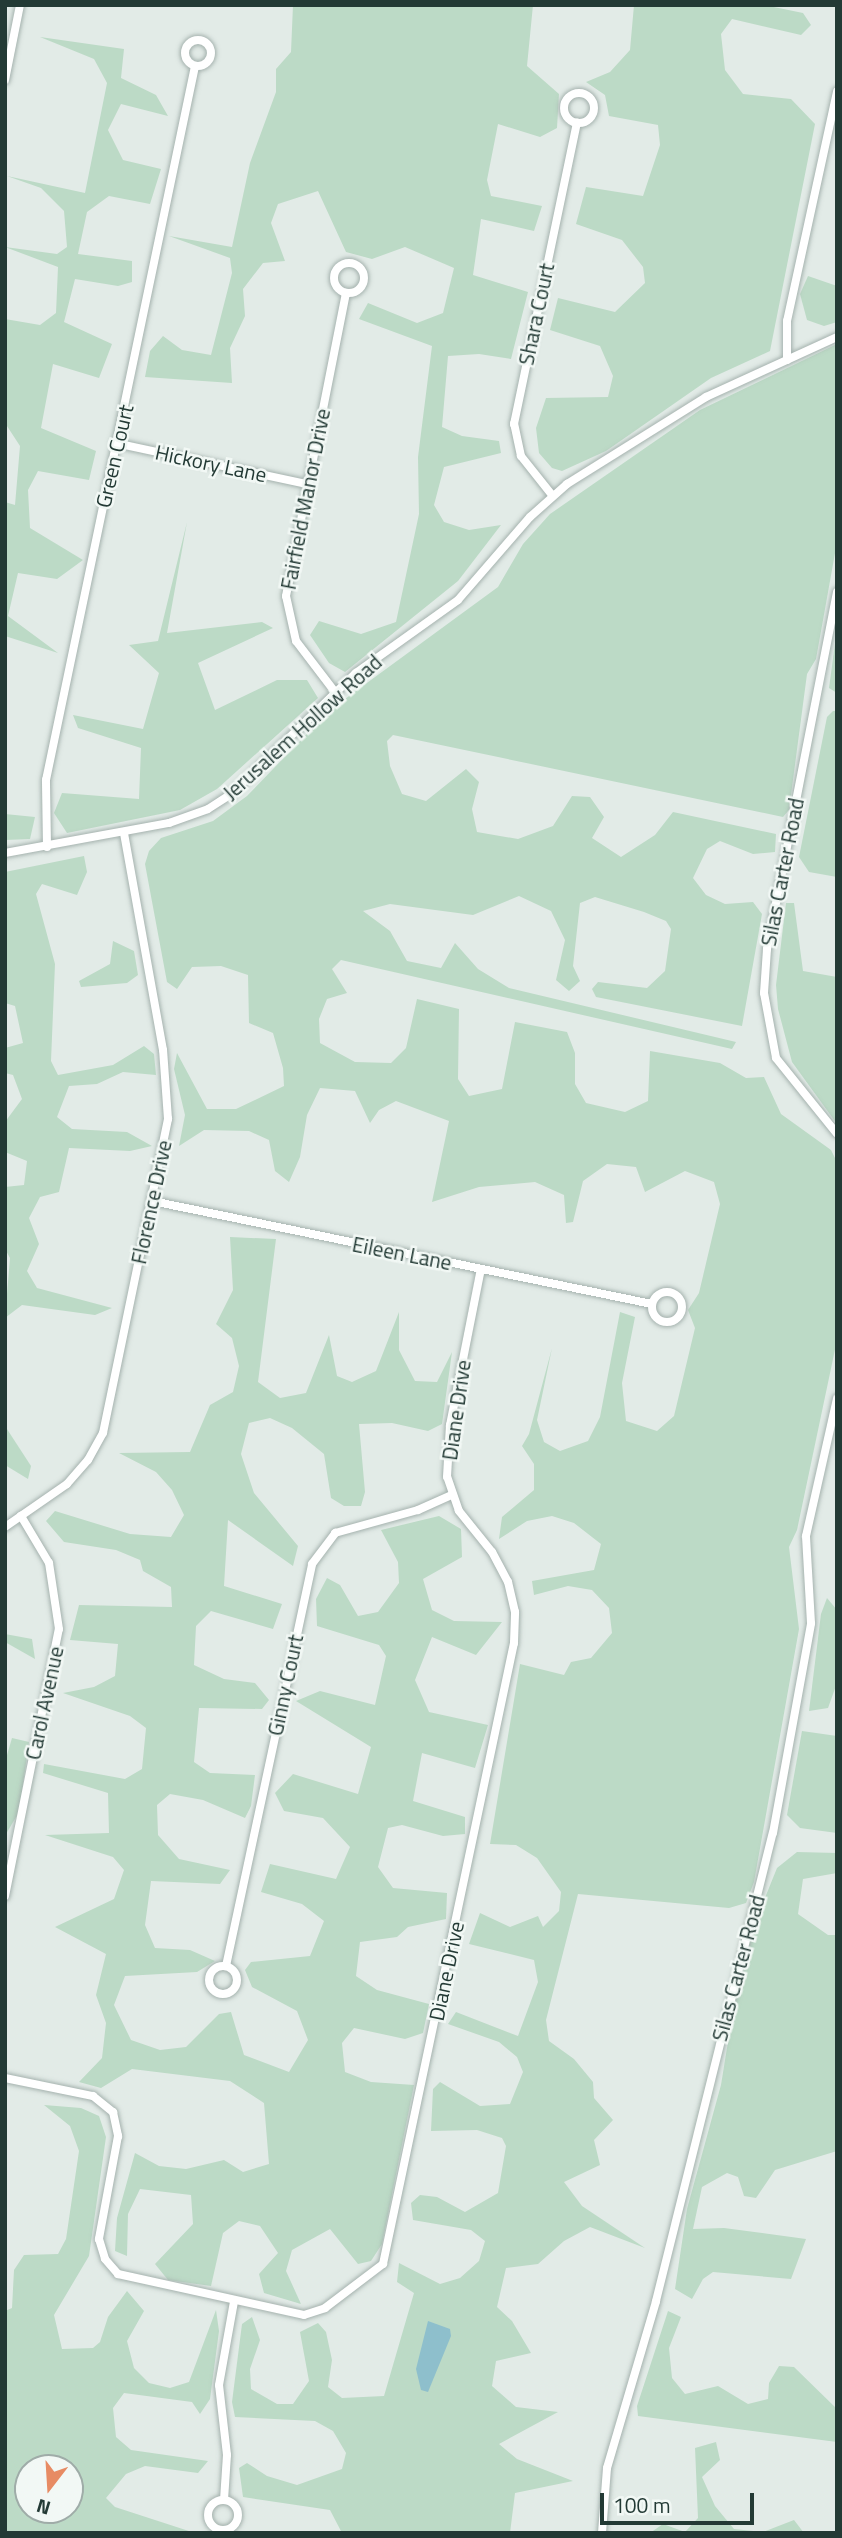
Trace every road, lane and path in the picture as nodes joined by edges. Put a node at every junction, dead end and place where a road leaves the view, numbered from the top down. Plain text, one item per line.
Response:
1 (20, 5) edge
2 (195, 66) dead end
3 (5, 80) edge
4 (837, 91) edge
5 (577, 123) dead end
6 (346, 293) dead end
7 (837, 337) edge
8 (787, 359) junction
9 (115, 443) junction
10 (307, 484) junction
11 (552, 495) junction
12 (837, 592) edge
13 (335, 692) junction
14 (124, 833) junction
15 (47, 847) junction
16 (5, 853) edge
17 (837, 1134) edge
18 (152, 1201) junction
19 (481, 1269) junction
20 (652, 1304) dead end
21 (836, 1404) edge
22 (452, 1495) junction
23 (21, 1516) junction
24 (5, 1527) edge
25 (5, 1896) edge
26 (226, 1966) dead end
27 (5, 2078) edge
28 (234, 2302) junction
29 (224, 2500) dead end
30 (602, 2533) edge

1 - 3 street
2 - 9 street, Green Court
4 - 8 street
5 - 11 street, Shara Court
6 - 10 street, Fairfield Manor Drive
7 - 8 street, Jerusalem Hollow Road
8 - 11 street, Jerusalem Hollow Road
9 - 10 street, Hickory Lane
9 - 15 street, Green Court
10 - 13 street, Fairfield Manor Drive
11 - 13 street, Jerusalem Hollow Road
12 - 17 street, Silas Carter Road
13 - 14 street, Jerusalem Hollow Road
14 - 15 street, Jerusalem Hollow Road
14 - 18 street, Florence Drive
15 - 16 street, Jerusalem Hollow Road
18 - 19 street, Eileen Lane
18 - 23 street, Florence Drive
19 - 20 street, Eileen Lane
19 - 22 street, Diane Drive
21 - 30 street, Silas Carter Road
22 - 26 street, Ginny Court
22 - 28 street, Diane Drive
23 - 24 street, Florence Drive
23 - 25 street, Carol Avenue
27 - 28 street, Diane Drive
28 - 29 street

